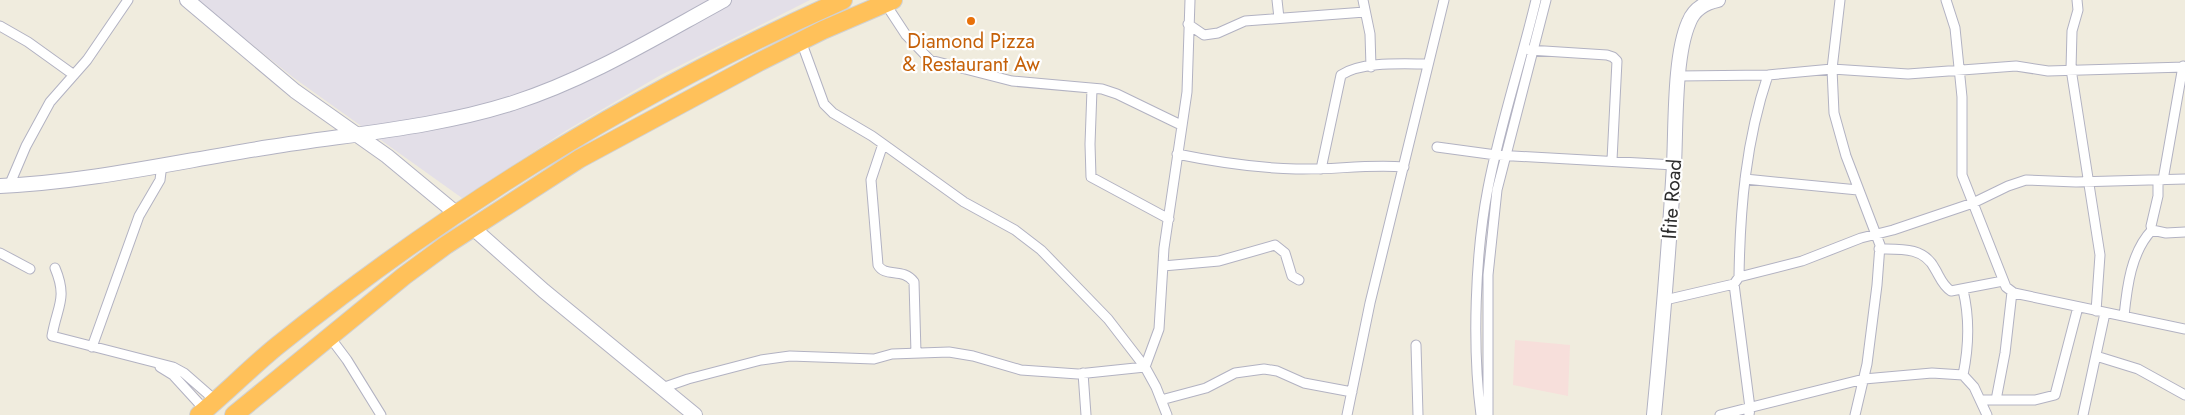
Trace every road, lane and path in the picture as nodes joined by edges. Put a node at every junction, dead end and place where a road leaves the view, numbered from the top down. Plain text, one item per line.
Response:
1 (128, 0) edge
2 (188, 0) edge
3 (724, 0) edge
4 (843, 0) edge
5 (1190, 0) edge
6 (1277, 0) edge
7 (1363, 0) edge
8 (1444, 0) edge
9 (1536, 0) edge
10 (1546, 0) edge
11 (1718, 0) edge
12 (1840, 0) edge
13 (1946, 0) edge
14 (2077, 0) edge
15 (889, 2) edge
16 (1365, 12) junction
17 (1279, 18) junction
18 (1188, 24) junction
19 (0, 26) edge
20 (801, 42) junction
21 (1529, 50) junction
22 (1428, 64) junction
23 (1371, 67) junction
24 (2184, 67) edge
25 (1832, 69) junction
26 (1958, 69) junction
27 (2071, 69) junction
28 (1768, 75) junction
29 (74, 76) junction
30 (1679, 76) junction
31 (1092, 89) junction
32 (1181, 125) junction
33 (357, 134) junction
34 (883, 144) junction
35 (1437, 147) dead end
36 (1177, 154) junction
37 (1500, 155) junction
38 (1612, 160) junction
39 (162, 164) junction
40 (1674, 165) junction
41 (1404, 168) junction
42 (1321, 169) junction
43 (1745, 179) junction
44 (2185, 179) edge
45 (2160, 180) junction
46 (2088, 181) junction
47 (4, 186) edge
48 (1858, 190) junction
49 (1973, 203) junction
50 (457, 214) junction
51 (1169, 219) junction
52 (473, 228) junction
53 (2152, 230) junction
54 (2185, 232) edge
55 (1877, 234) junction
56 (1880, 250) junction
57 (0, 253) edge
58 (1163, 266) junction
59 (55, 268) dead end
60 (30, 269) dead end
61 (1299, 280) dead end
62 (1737, 280) junction
63 (2003, 280) junction
64 (1963, 290) junction
65 (2012, 292) junction
66 (1665, 300) junction
67 (2078, 308) junction
68 (2100, 312) junction
69 (2124, 316) junction
70 (2185, 329) edge
71 (52, 336) junction
72 (329, 336) junction
73 (1416, 345) dead end
74 (92, 347) junction
75 (916, 353) junction
76 (2096, 356) junction
77 (1145, 367) junction
78 (1083, 373) junction
79 (1963, 375) junction
80 (1864, 379) junction
81 (662, 388) junction
82 (1352, 392) junction
83 (2185, 396) edge
84 (1161, 400) junction
85 (1981, 400) junction
86 (1996, 400) junction
87 (207, 409) edge
88 (1750, 411) edge
89 (234, 415) edge
90 (380, 415) edge
91 (695, 415) edge
92 (1086, 415) edge
93 (1167, 415) edge
94 (1347, 415) edge
95 (1418, 415) edge
96 (1481, 415) edge
97 (1488, 415) edge
98 (1654, 415) edge
99 (1720, 415) edge
100 (1855, 415) edge
101 (1987, 415) edge
102 (2083, 415) edge

1 - 29 street
2 - 33 street
3 - 33 street
4 - 50 highway
5 - 18 street
6 - 17 street
7 - 16 street
8 - 22 street
9 - 21 street
10 - 21 street
11 - 30 street, Ifite Road
12 - 25 street
13 - 26 street
14 - 27 street
15 - 20 highway
15 - 31 street
16 - 17 street
16 - 23 street
17 - 18 street
18 - 32 street
19 - 29 street
20 - 34 street
20 - 52 highway
21 - 37 street
21 - 38 street
22 - 23 street
22 - 41 street
23 - 42 street
24 - 27 street
24 - 45 street
25 - 26 street
25 - 28 street
25 - 48 street
26 - 27 street
26 - 49 street
27 - 46 street
28 - 30 street
28 - 43 street
29 - 47 street
30 - 40 street, Ifite Road
31 - 32 street
31 - 51 street
32 - 36 street
33 - 39 street
33 - 50 street
34 - 75 street
34 - 77 street
35 - 37 street
36 - 42 street
36 - 51 street
37 - 38 street
37 - 96 street
37 - 97 street
38 - 40 street
39 - 47 street
39 - 74 street
40 - 66 street, Ifite Road
41 - 42 street
41 - 82 street
43 - 48 street
43 - 62 street
44 - 45 street
45 - 46 street
45 - 53 street
46 - 49 street
46 - 68 street
48 - 55 street
49 - 55 street
49 - 63 street
50 - 87 highway
51 - 58 street
52 - 72 highway
52 - 81 street
53 - 54 street
53 - 69 street
55 - 56 street
55 - 62 street
56 - 64 street
56 - 80 street
57 - 60 street
58 - 61 street
58 - 77 street
59 - 71 street
62 - 66 street
62 - 88 street
63 - 64 street
63 - 65 street
64 - 79 street
65 - 67 street
65 - 86 street
66 - 98 street, Ifite Road
67 - 68 street
67 - 86 street
68 - 69 street
68 - 76 street
69 - 70 street
71 - 74 street
71 - 87 street
72 - 89 highway
72 - 90 street
73 - 95 street
74 - 87 street
75 - 78 street
75 - 81 street
76 - 83 street
76 - 102 street
77 - 78 street
77 - 84 street
78 - 92 street
79 - 80 street
79 - 85 street
80 - 88 street
80 - 100 street
81 - 91 street
82 - 84 street
82 - 94 street
84 - 93 street
85 - 86 street
85 - 101 street
88 - 99 street

